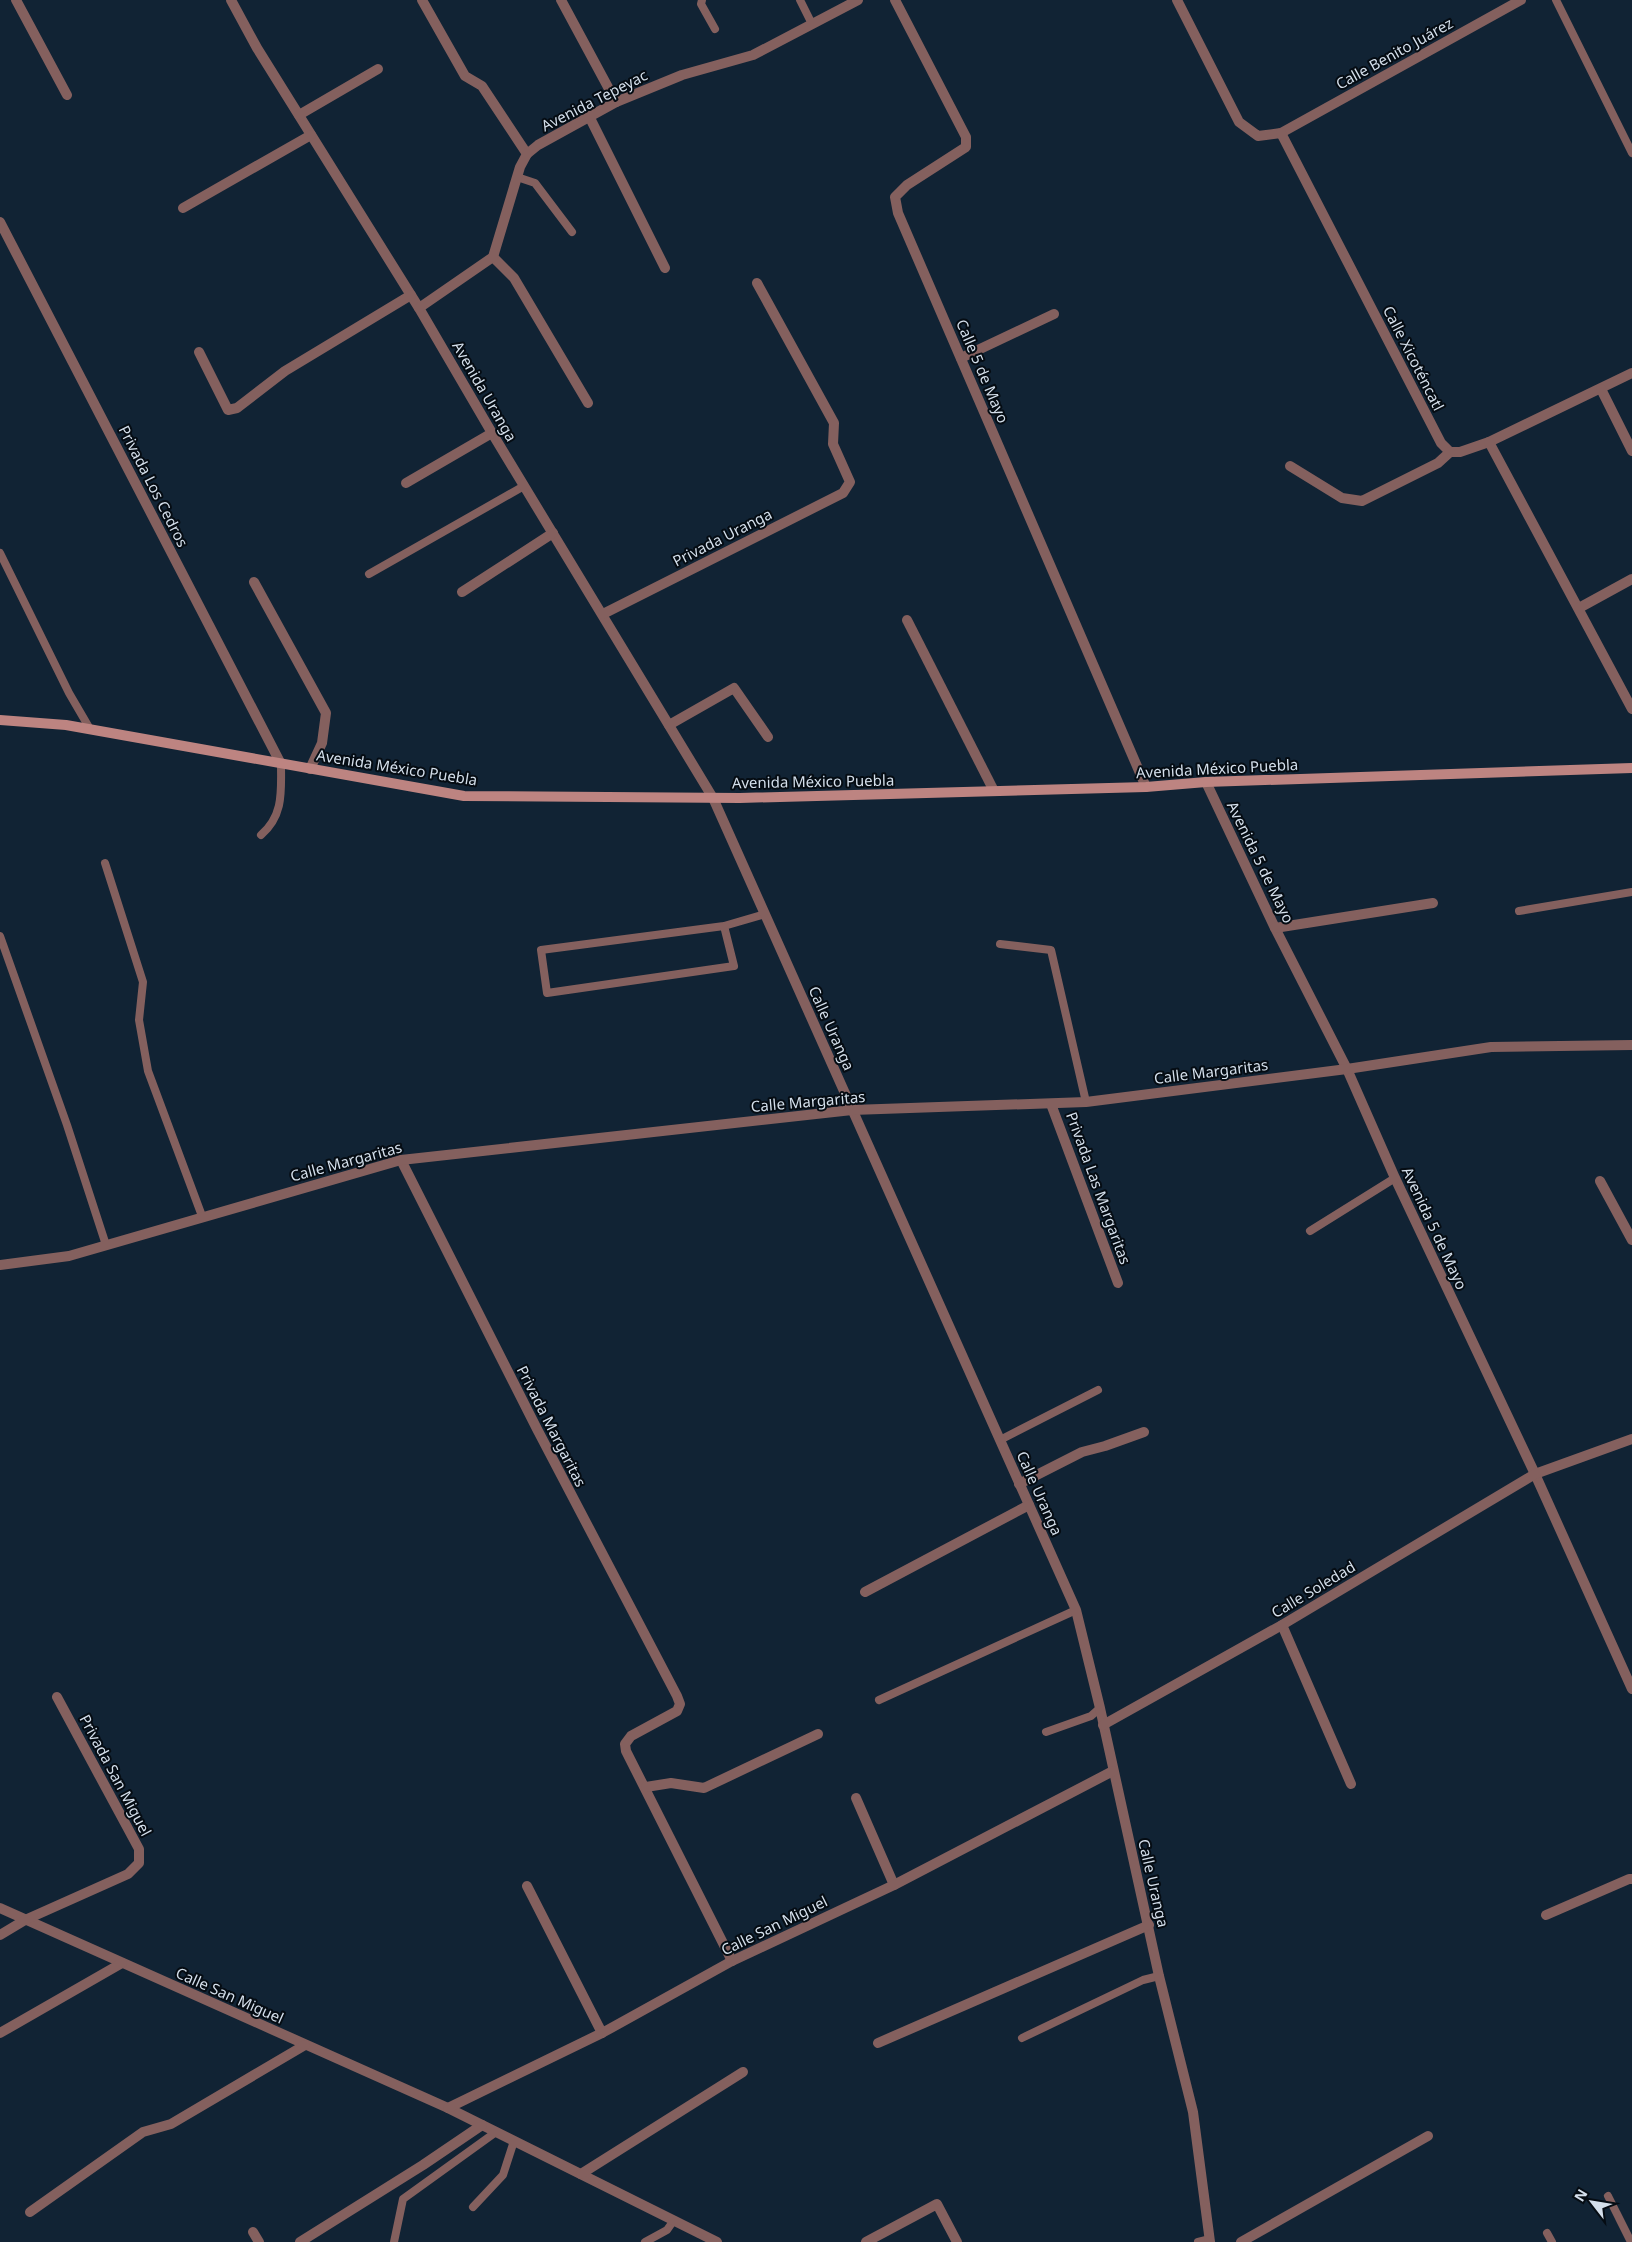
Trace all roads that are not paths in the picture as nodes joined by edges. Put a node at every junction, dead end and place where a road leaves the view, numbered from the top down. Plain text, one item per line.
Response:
1 (16, 0) edge
2 (231, 0) edge
3 (422, 0) edge
4 (561, 0) edge
5 (702, 0) edge
6 (800, 0) edge
7 (895, 0) edge
8 (1177, 0) edge
9 (1521, 0) edge
10 (1556, 0) edge
11 (854, 1) edge
12 (812, 24) junction
13 (715, 29) dead end
14 (378, 69) dead end
15 (68, 95) dead end
16 (616, 102) junction
17 (299, 115) junction
18 (590, 116) junction
19 (1281, 133) junction
20 (311, 135) junction
21 (1632, 152) edge
22 (528, 154) junction
23 (518, 176) junction
24 (183, 208) dead end
25 (0, 222) edge
26 (572, 232) dead end
27 (493, 257) junction
28 (665, 268) dead end
29 (756, 283) dead end
30 (411, 295) junction
31 (419, 308) junction
32 (1054, 314) dead end
33 (199, 352) dead end
34 (961, 358) junction
35 (1632, 374) edge
36 (1601, 389) junction
37 (588, 403) dead end
38 (492, 433) junction
39 (1489, 442) junction
40 (1632, 451) edge
41 (1450, 452) junction
42 (1290, 466) dead end
43 (406, 483) dead end
44 (524, 486) junction
45 (553, 533) junction
46 (0, 552) edge
47 (369, 574) dead end
48 (1632, 579) edge
49 (254, 582) dead end
50 (462, 592) dead end
51 (1579, 608) junction
52 (603, 614) junction
53 (907, 620) dead end
54 (1632, 709) edge
55 (0, 720) edge
56 (669, 725) junction
57 (90, 729) junction
58 (768, 737) dead end
59 (281, 764) junction
60 (1632, 768) edge
61 (310, 769) junction
62 (1206, 782) junction
63 (1146, 786) junction
64 (994, 791) junction
65 (713, 798) junction
66 (262, 834) dead end
67 (105, 863) dead end
68 (1632, 892) edge
69 (1433, 903) dead end
70 (1519, 911) dead end
71 (765, 914) junction
72 (724, 926) junction
73 (1275, 928) junction
74 (0, 936) edge
75 (1000, 944) dead end
76 (1632, 1045) edge
77 (1347, 1069) junction
78 (1086, 1102) junction
79 (1051, 1104) junction
80 (852, 1110) junction
81 (400, 1160) junction
82 (1395, 1178) junction
83 (1600, 1181) dead end
84 (202, 1216) junction
85 (1310, 1231) dead end
86 (1632, 1240) edge
87 (106, 1245) junction
88 (0, 1265) edge
89 (1118, 1283) dead end
90 (1098, 1390) dead end
91 (1144, 1432) dead end
92 (1632, 1439) edge
93 (1000, 1440) junction
94 (1535, 1474) junction
95 (1020, 1484) junction
96 (1029, 1505) junction
97 (865, 1592) dead end
98 (1076, 1610) junction
99 (1282, 1625) junction
100 (1632, 1689) edge
101 (56, 1697) dead end
102 (879, 1700) dead end
103 (1100, 1708) junction
104 (1103, 1725) junction
105 (1046, 1732) dead end
106 (818, 1734) dead end
107 (1113, 1771) junction
108 (1351, 1784) dead end
109 (646, 1787) junction
110 (856, 1798) dead end
111 (1632, 1879) edge
112 (894, 1885) junction
113 (527, 1886) dead end
114 (0, 1908) edge
115 (1546, 1915) dead end
116 (25, 1920) junction
117 (1149, 1925) junction
118 (0, 1935) edge
119 (732, 1961) junction
120 (122, 1963) junction
121 (1159, 1976) junction
122 (602, 2033) junction
123 (0, 2034) edge
124 (1022, 2038) dead end
125 (878, 2043) dead end
126 (305, 2045) junction
127 (743, 2072) dead end
128 (448, 2108) junction
129 (482, 2125) junction
130 (496, 2132) junction
131 (1428, 2136) dead end
132 (514, 2141) junction
133 (582, 2174) junction
134 (1608, 2196) dead end
135 (473, 2207) dead end
136 (30, 2212) dead end
137 (674, 2220) junction
138 (253, 2232) dead end
139 (1547, 2233) dead end
140 (1210, 2240) edge
141 (259, 2242) edge
142 (300, 2242) edge
143 (394, 2242) edge
144 (645, 2242) edge
145 (718, 2242) edge
146 (866, 2242) edge
147 (957, 2242) edge
148 (1198, 2242) edge
149 (1241, 2242) edge
150 (1552, 2242) edge
151 (1632, 2242) edge

1 - 15 street
2 - 17 street, Avenida Uranga
3 - 22 street
4 - 16 street
5 - 13 lane
6 - 12 lane
7 - 34 street, Calle 5 de Mayo
8 - 19 street
9 - 19 street, Calle Benito Juárez
10 - 21 lane
11 - 12 street, Avenida Tepeyac
12 - 16 street, Avenida Tepeyac
14 - 17 street
16 - 18 street, Avenida Tepeyac
17 - 20 street, Avenida Uranga
18 - 22 street, Avenida Tepeyac
18 - 28 street
19 - 41 street, Calle Xicoténcatl
20 - 24 street
20 - 30 street, Avenida Uranga
22 - 23 street, Avenida Tepeyac
23 - 26 lane
23 - 27 street, Avenida Tepeyac
25 - 59 street, Privada Los Cedros
27 - 31 street
27 - 37 street
29 - 52 street, Privada Uranga
30 - 31 street, Avenida Uranga
30 - 33 street
31 - 38 street, Avenida Uranga
32 - 34 street
34 - 63 street, Calle 5 de Mayo
35 - 36 street
36 - 39 street
36 - 40 street
38 - 43 street
38 - 44 street, Avenida Uranga
39 - 41 street
39 - 51 street
41 - 42 street
44 - 45 street, Avenida Uranga
44 - 47 lane
45 - 50 street
45 - 52 street, Avenida Uranga
46 - 57 lane
48 - 51 street
49 - 61 street
51 - 54 street
52 - 56 street, Avenida Uranga
53 - 64 street
55 - 57 main road, Avenida México Puebla
56 - 58 street
56 - 65 street, Avenida Uranga
57 - 59 main road, Avenida México Puebla
59 - 61 main road, Avenida México Puebla
59 - 66 lane
60 - 62 main road, Avenida México Puebla
61 - 65 main road, Avenida México Puebla
62 - 63 main road, Avenida México Puebla
62 - 73 street, Avenida 5 de Mayo
63 - 64 main road, Avenida México Puebla
64 - 65 main road, Avenida México Puebla
65 - 71 street, Calle Uranga
67 - 84 lane
68 - 70 lane
69 - 73 street
71 - 72 lane
71 - 80 street, Calle Uranga
72 - 72 lane
73 - 77 street, Avenida 5 de Mayo
74 - 87 lane
75 - 78 lane
76 - 77 street, Calle Margaritas
77 - 78 street, Calle Margaritas
77 - 82 street, Avenida 5 de Mayo
78 - 79 street, Calle Margaritas
79 - 80 street, Calle Margaritas
79 - 89 street, Privada Las Margaritas
80 - 81 street, Calle Margaritas
80 - 93 street, Calle Uranga
81 - 84 street, Calle Margaritas
81 - 109 street, Privada Margaritas
82 - 85 lane
82 - 94 street, Avenida 5 de Mayo
83 - 86 street
84 - 87 street, Calle Margaritas
87 - 88 street, Calle Margaritas
90 - 93 lane
91 - 95 street
92 - 94 street, Calle Soledad
93 - 95 street, Calle Uranga
94 - 99 street, Calle Soledad
94 - 100 street, Avenida 5 de Mayo
95 - 96 street, Calle Uranga
96 - 97 street
96 - 98 street, Calle Uranga
98 - 102 lane
98 - 103 street, Calle Uranga
99 - 104 street, Calle Soledad
99 - 108 street
101 - 116 street, Privada San Miguel
103 - 104 street, Calle Uranga
103 - 105 lane
104 - 107 street, Calle Uranga
106 - 109 street
107 - 112 street, Calle San Miguel
107 - 117 street, Calle Uranga
109 - 119 street
110 - 112 street
111 - 115 street
112 - 119 street, Calle San Miguel
113 - 122 street
114 - 116 street, Calle San Miguel
116 - 118 street, Privada San Miguel
116 - 120 street, Calle San Miguel
117 - 121 street, Calle Uranga
117 - 125 street
119 - 122 street, Calle San Miguel
120 - 123 street
120 - 126 street, Calle San Miguel
121 - 124 lane
121 - 140 street, Calle Uranga
122 - 128 street, Calle San Miguel
126 - 128 street, Calle San Miguel
126 - 136 street
127 - 133 street
128 - 129 street, Calle San Miguel
129 - 130 street, Calle San Miguel
129 - 142 street
130 - 132 street, Calle San Miguel
130 - 143 lane
131 - 149 street
132 - 133 street, Calle San Miguel
132 - 135 lane
133 - 137 street, Calle San Miguel
134 - 151 lane
137 - 144 lane
137 - 145 street, Calle San Miguel
138 - 141 street
139 - 150 lane
140 - 148 lane
146 - 147 street

